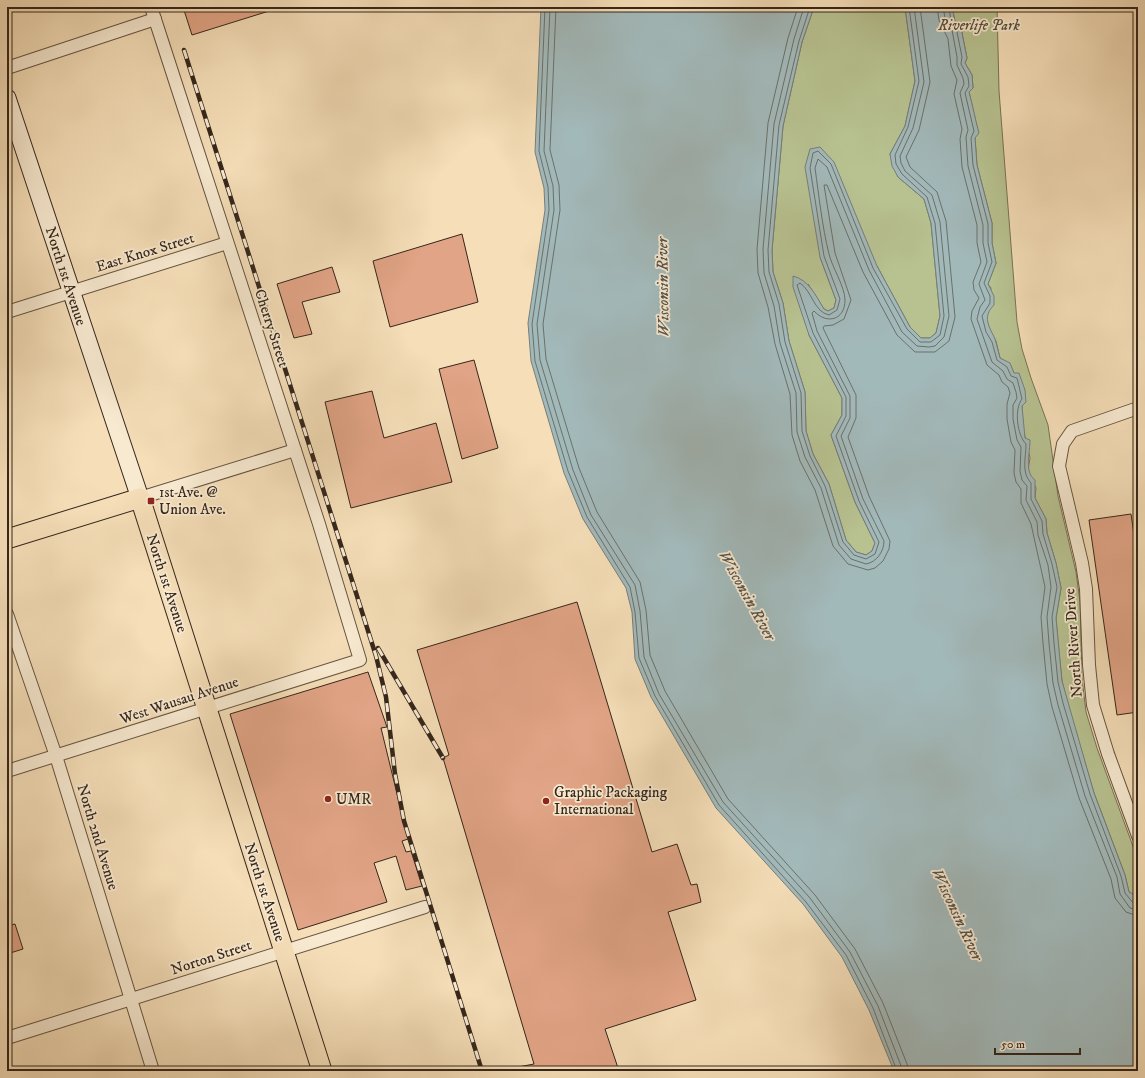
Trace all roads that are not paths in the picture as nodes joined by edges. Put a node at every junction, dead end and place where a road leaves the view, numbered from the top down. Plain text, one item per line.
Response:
1 (152, 7) edge
2 (156, 19) junction
3 (7, 68) edge
4 (7, 98) edge
5 (227, 243) junction
6 (71, 291) junction
7 (7, 312) edge
8 (1138, 408) edge
9 (294, 450) junction
10 (140, 498) junction
11 (7, 539) edge
12 (7, 614) edge
13 (360, 660) joint
14 (207, 708) junction
15 (56, 756) junction
16 (7, 771) edge
17 (1138, 836) edge
18 (425, 907) dead end
19 (284, 950) junction
20 (131, 1000) junction
21 (7, 1038) edge
22 (153, 1071) edge
23 (322, 1071) edge

1 - 2 street, Cherry Street
2 - 3 street
2 - 5 street, Cherry Street
4 - 6 street, North 1st Avenue
5 - 6 street, East Knox Street
5 - 9 street, Cherry Street
6 - 7 street, East Knox Street
6 - 10 street, North 1st Avenue
8 - 17 street, North River Drive
9 - 10 street
9 - 13 street, Cherry Street
10 - 11 main road
10 - 14 main road, North 1st Avenue
12 - 15 street, North 2nd Avenue
13 - 14 street, West Wausau Avenue
14 - 15 street, West Wausau Avenue
14 - 19 main road, North 1st Avenue
15 - 16 street, West Wausau Avenue
15 - 20 street, North 2nd Avenue
18 - 19 street, Norton Street
19 - 20 street, Norton Street
19 - 23 main road, North 1st Avenue
20 - 21 street, Norton Street
20 - 22 street, North 2nd Avenue

